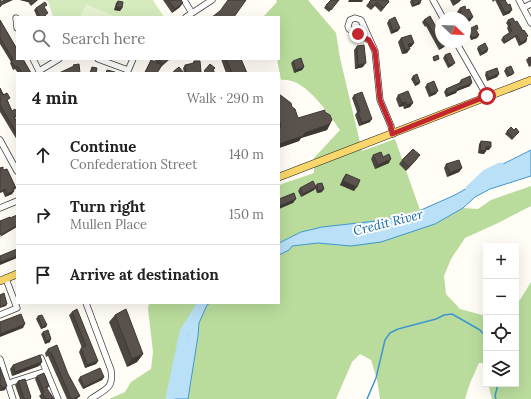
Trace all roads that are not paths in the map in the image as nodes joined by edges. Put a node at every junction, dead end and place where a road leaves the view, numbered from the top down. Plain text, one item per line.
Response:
1 (184, 0) edge
2 (212, 0) edge
3 (433, 0) edge
4 (519, 0) edge
5 (531, 4) edge
6 (523, 8) junction
7 (440, 12) edge
8 (192, 13) junction
9 (188, 16) edge
10 (531, 23) edge
11 (369, 40) dead end
12 (459, 48) edge
13 (34, 60) edge
14 (58, 60) edge
15 (100, 60) edge
16 (133, 60) edge
17 (40, 72) edge
18 (128, 72) edge
19 (531, 80) edge
20 (487, 96) junction
21 (392, 134) junction
22 (0, 140) edge
23 (16, 169) edge
24 (280, 177) edge
25 (16, 201) edge
26 (0, 208) edge
27 (16, 274) edge
28 (3, 280) edge
29 (86, 304) edge
30 (0, 315) edge
31 (0, 358) edge
32 (41, 358) edge
33 (46, 371) junction
34 (9, 383) junction
35 (13, 399) edge
36 (58, 399) edge
37 (91, 399) edge

1 - 8 street
2 - 8 street
3 - 7 street
4 - 6 street
5 - 6 street
6 - 10 street
8 - 9 street
11 - 21 street
12 - 20 street
13 - 17 street
14 - 17 street
15 - 18 street
16 - 18 street
19 - 20 main road
20 - 21 main road
21 - 24 main road
22 - 23 street
25 - 26 street
27 - 28 main road
28 - 30 street
29 - 37 street
31 - 34 street
32 - 33 street
33 - 34 street
33 - 36 street
34 - 35 street

